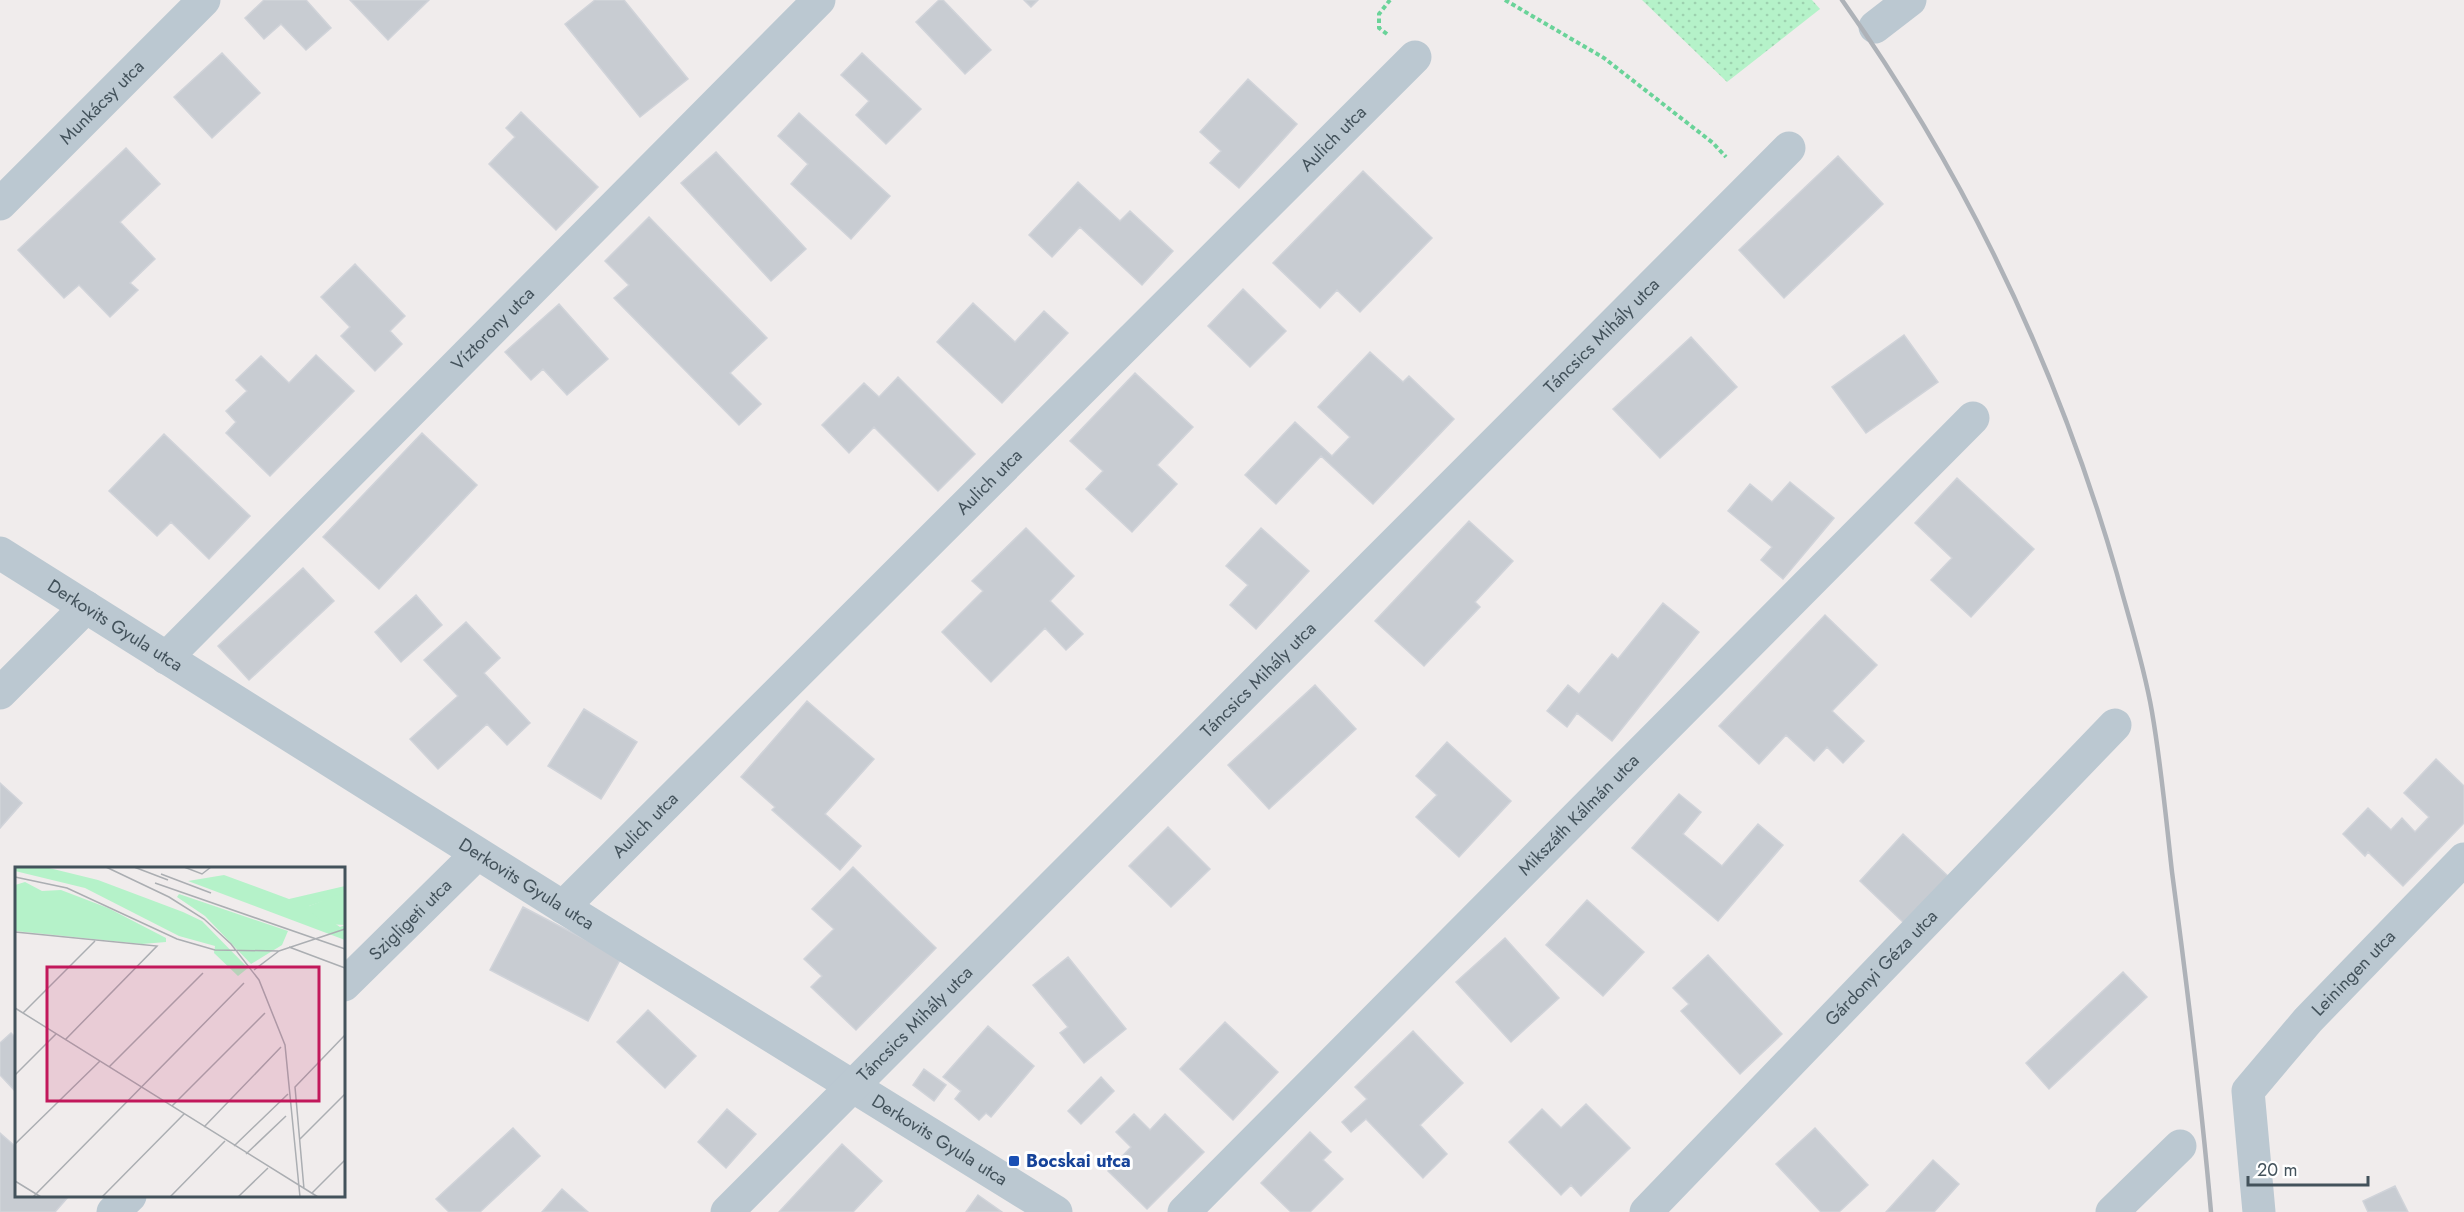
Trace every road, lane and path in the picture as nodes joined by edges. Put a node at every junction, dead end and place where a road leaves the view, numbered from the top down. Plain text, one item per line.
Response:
1 (204, 0) edge
2 (819, 0) edge
3 (1505, 0) edge
4 (1910, 0) edge
5 (1875, 27) dead end
6 (1415, 57) dead end
7 (1789, 148) dead end
8 (1753, 184) junction
9 (0, 204) edge
10 (1973, 418) dead end
11 (0, 553) edge
12 (86, 607) junction
13 (166, 658) junction
14 (0, 693) edge
15 (2115, 725) dead end
16 (477, 854) junction
17 (2464, 860) edge
18 (563, 907) junction
19 (345, 984) edge
20 (851, 1085) junction
21 (2180, 1146) dead end
22 (129, 1197) edge
23 (113, 1212) edge
24 (727, 1212) edge
25 (1056, 1212) edge
26 (1184, 1212) edge
27 (1646, 1212) edge
28 (2112, 1212) edge
29 (2259, 1212) edge

1 - 9 street, Munkácsy utca
2 - 13 street, Víztorony utca
3 - 8 path
4 - 5 street
6 - 18 street, Aulich utca
7 - 8 street, Táncsics Mihály utca
8 - 20 street, Táncsics Mihály utca
10 - 26 street, Mikszáth Kálmán utca
11 - 12 street, Derkovits Gyula utca
12 - 13 street, Derkovits Gyula utca
12 - 14 street
13 - 16 street, Derkovits Gyula utca
15 - 27 street, Gárdonyi Géza utca
16 - 18 street, Derkovits Gyula utca
16 - 19 street, Szigligeti utca
17 - 29 street, Leiningen utca
18 - 20 street, Derkovits Gyula utca
20 - 24 street, Táncsics Mihály utca
20 - 25 street, Derkovits Gyula utca
21 - 28 street
22 - 23 street

